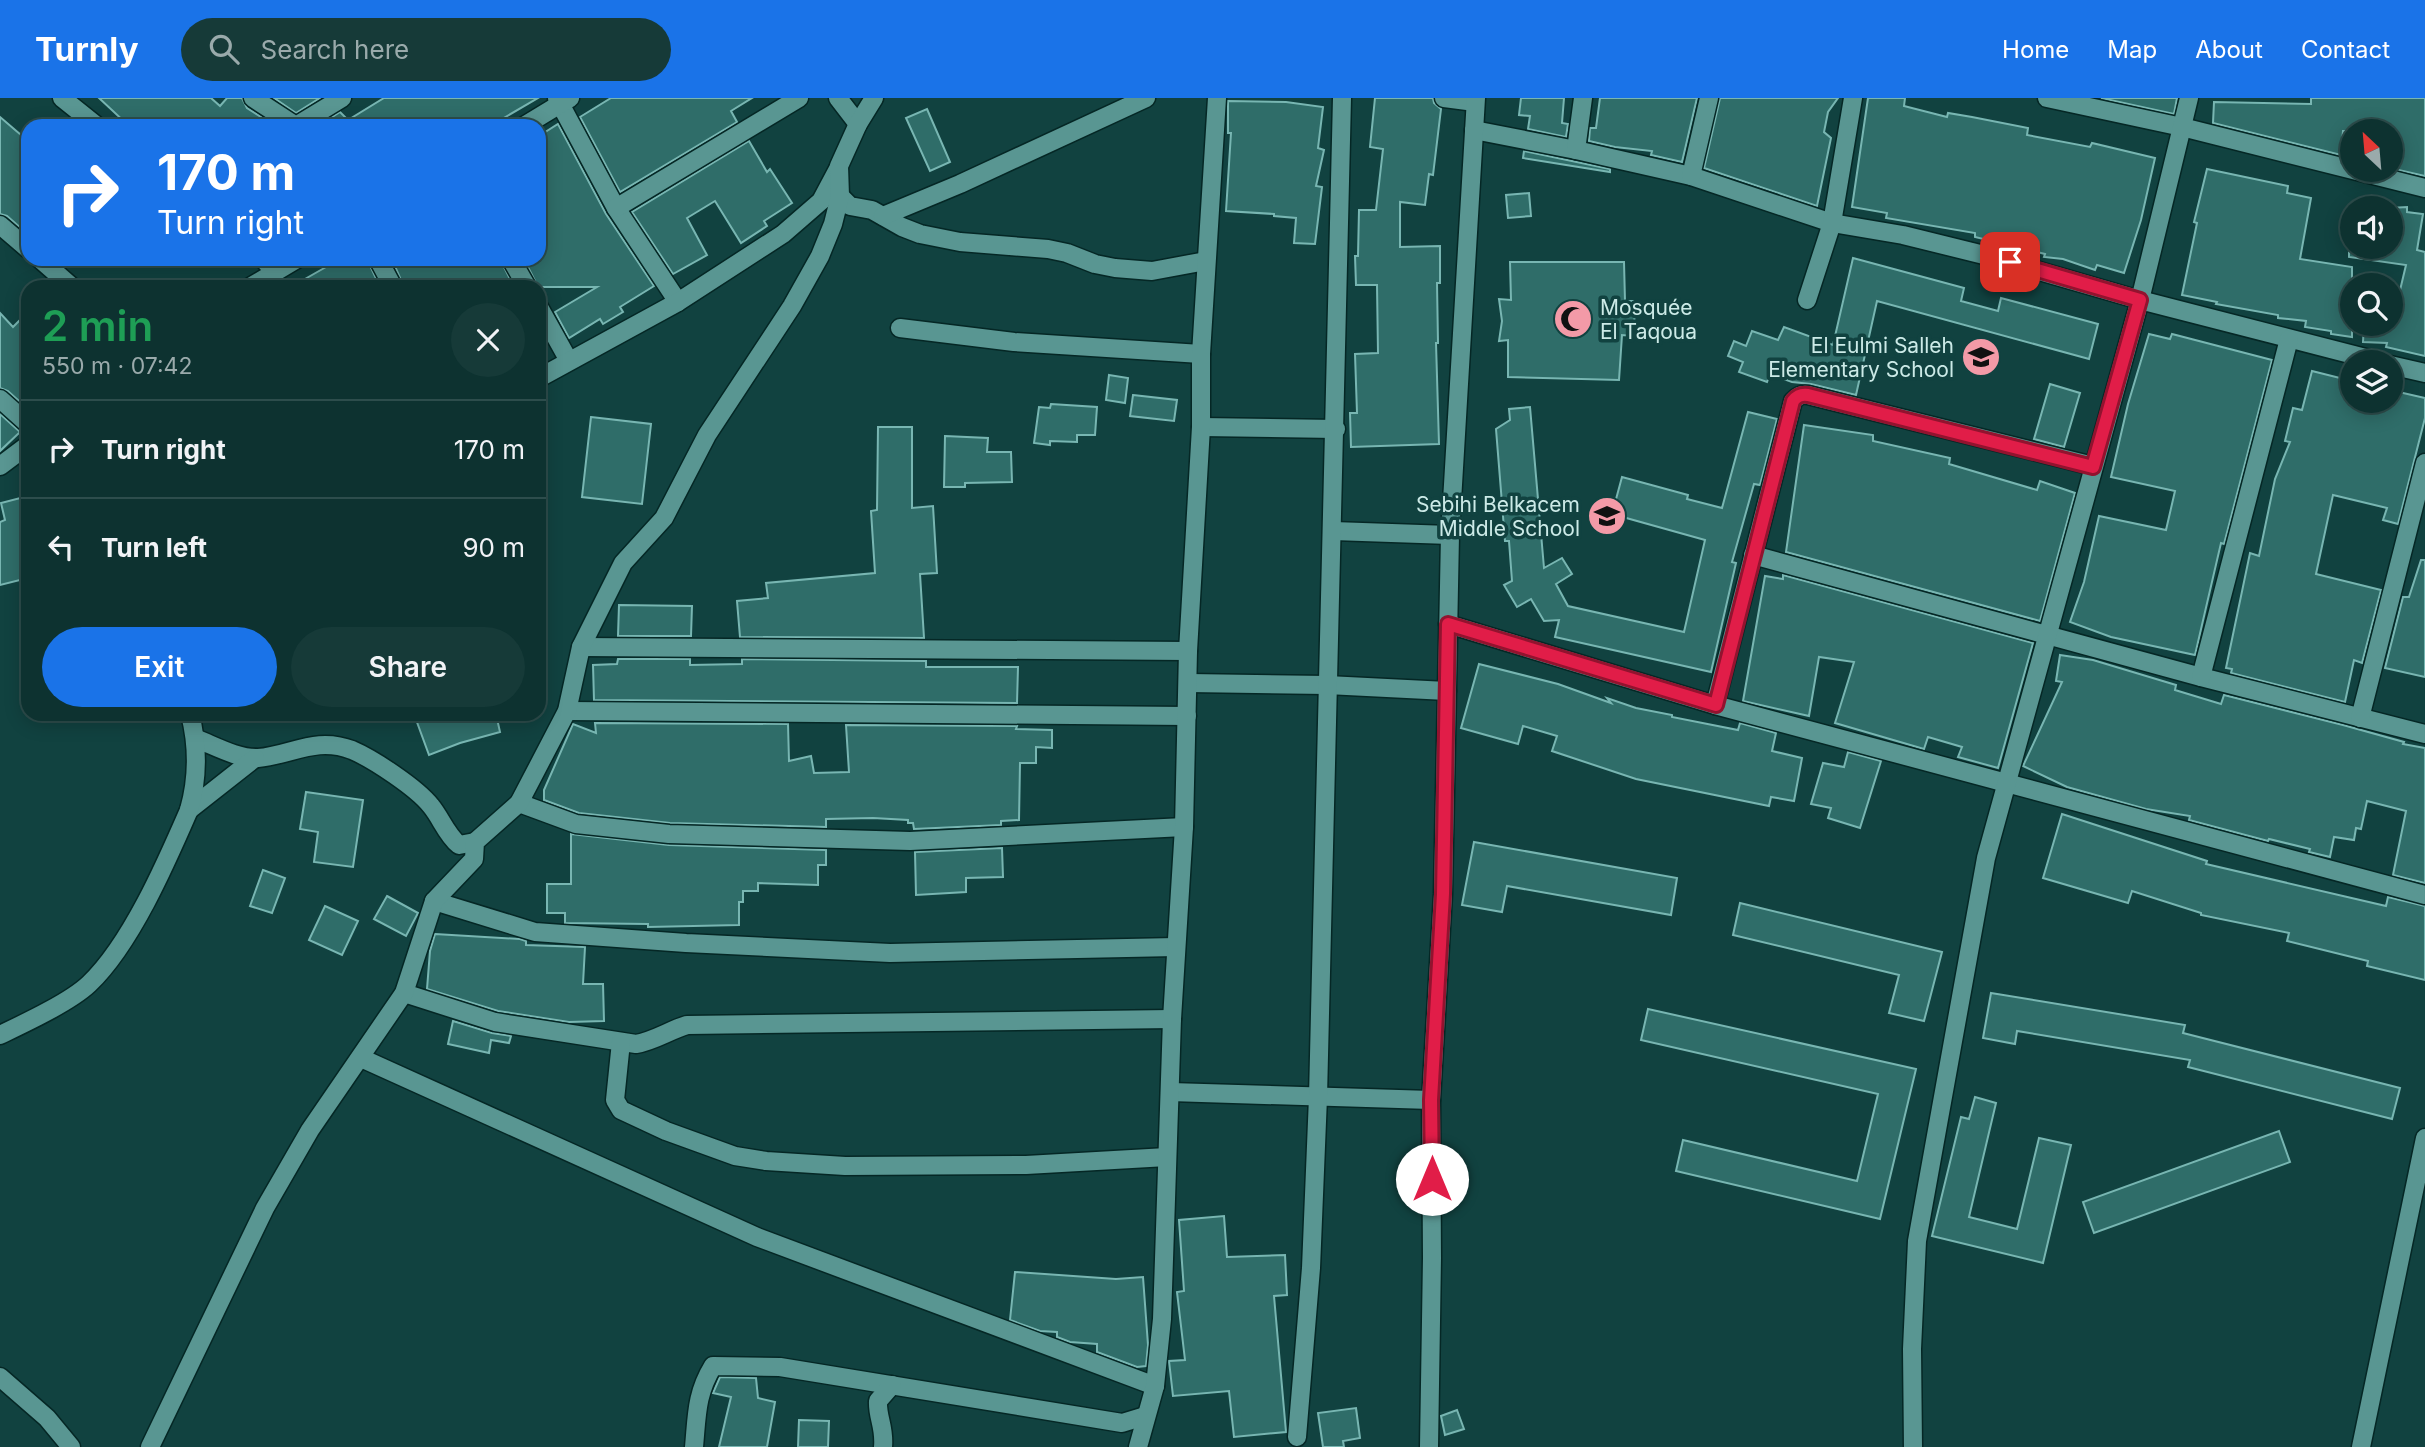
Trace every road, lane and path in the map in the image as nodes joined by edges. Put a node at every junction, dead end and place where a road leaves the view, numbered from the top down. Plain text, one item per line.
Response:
1 (62, 98) edge
2 (253, 98) edge
3 (342, 98) edge
4 (799, 98) edge
5 (838, 98) edge
6 (874, 98) edge
7 (1146, 98) edge
8 (1217, 98) edge
9 (1342, 98) edge
10 (1444, 98) edge
11 (1583, 98) edge
12 (1709, 98) edge
13 (1853, 98) edge
14 (2047, 98) edge
15 (2189, 98) edge
16 (562, 100) edge
17 (1476, 100) edge
18 (88, 119) edge
19 (285, 119) edge
20 (308, 119) edge
21 (534, 119) edge
22 (858, 124) junction
23 (2182, 127) junction
24 (1474, 130) junction
25 (1576, 150) junction
26 (839, 166) junction
27 (1691, 176) junction
28 (2425, 188) edge
29 (840, 196) junction
30 (616, 208) junction
31 (883, 216) junction
32 (1832, 223) junction
33 (0, 225) edge
34 (21, 243) edge
35 (1206, 261) junction
36 (48, 266) edge
37 (268, 266) edge
38 (64, 280) edge
39 (256, 280) edge
40 (1807, 300) dead end
41 (2140, 300) junction
42 (678, 302) junction
43 (546, 320) edge
44 (900, 328) dead end
45 (2289, 340) junction
46 (2340, 352) edge
47 (1201, 354) junction
48 (569, 361) junction
49 (2403, 368) edge
50 (2425, 373) edge
51 (546, 374) edge
52 (0, 399) edge
53 (21, 418) edge
54 (1201, 427) junction
55 (1336, 429) junction
56 (21, 450) edge
57 (2425, 463) edge
58 (0, 467) edge
59 (2093, 467) junction
60 (1333, 531) junction
61 (1450, 535) junction
62 (1753, 555) junction
63 (1448, 624) junction
64 (2048, 636) junction
65 (581, 647) junction
66 (1188, 651) junction
67 (2201, 677) junction
68 (1189, 683) junction
69 (1326, 685) junction
70 (1447, 691) junction
71 (1716, 705) junction
72 (567, 711) junction
73 (1187, 716) junction
74 (2360, 718) junction
75 (192, 721) edge
76 (2425, 734) edge
77 (197, 738) junction
78 (255, 758) junction
79 (2007, 782) junction
80 (519, 803) junction
81 (189, 810) junction
82 (1184, 827) junction
83 (475, 842) junction
84 (2425, 895) edge
85 (434, 901) junction
86 (1176, 947) junction
87 (404, 993) junction
88 (1172, 1019) junction
89 (0, 1035) edge
90 (621, 1042) junction
91 (360, 1058) junction
92 (1170, 1092) junction
93 (1318, 1097) junction
94 (1431, 1100) junction
95 (2425, 1138) edge
96 (1167, 1157) junction
97 (0, 1377) edge
98 (892, 1385) junction
99 (1155, 1386) junction
100 (1145, 1416) junction
101 (1297, 1437) dead end
102 (71, 1447) edge
103 (150, 1447) edge
104 (694, 1447) edge
105 (883, 1447) edge
106 (1138, 1447) edge
107 (1430, 1447) edge
108 (1913, 1447) edge
109 (2361, 1447) edge

1 - 18 street
2 - 19 street
3 - 20 street
4 - 30 street
5 - 22 street
6 - 22 street
7 - 31 street
8 - 35 street
9 - 55 street
10 - 17 street
11 - 25 street
12 - 27 street
13 - 32 street
14 - 23 street
15 - 23 street
16 - 21 street
16 - 30 street
17 - 24 street
22 - 26 street
23 - 28 street
23 - 41 street
24 - 25 street
24 - 61 street
25 - 27 street
26 - 29 street
26 - 42 street
27 - 32 street
29 - 31 street
29 - 65 street
30 - 42 street
31 - 35 street
32 - 40 street
32 - 41 street
33 - 34 street
35 - 47 street
36 - 38 street
37 - 39 street
41 - 45 street
41 - 59 street
42 - 48 street
43 - 48 street
44 - 47 street
45 - 46 street
45 - 67 street
47 - 54 street
48 - 51 street
49 - 50 street
52 - 53 street
54 - 55 street
54 - 66 street
55 - 60 street
56 - 58 street
57 - 74 street
59 - 62 street
59 - 64 street
60 - 61 street
60 - 69 street
61 - 63 street
62 - 64 street
62 - 71 street
63 - 70 street
63 - 71 street
64 - 67 street
64 - 79 street
65 - 66 street
65 - 72 street
66 - 68 street
67 - 74 street
68 - 69 street
68 - 73 street
69 - 70 street
69 - 93 street
70 - 94 street
71 - 79 street
72 - 73 street
72 - 80 street
73 - 82 street
74 - 76 street
75 - 77 street
77 - 78 street
77 - 81 street
78 - 81 street
78 - 83 street
79 - 84 street
79 - 108 street
80 - 82 street
80 - 83 street
81 - 89 street
82 - 86 street
83 - 85 street
85 - 86 street
85 - 87 street
86 - 88 street
87 - 90 street
87 - 91 street
88 - 90 street
88 - 92 street
90 - 96 street
91 - 99 street
91 - 103 street
92 - 93 street
92 - 96 street
93 - 94 street
93 - 101 street
94 - 107 street
95 - 109 street
96 - 99 street
97 - 102 street
98 - 100 street
98 - 104 street
98 - 105 street
99 - 100 street
100 - 106 street

